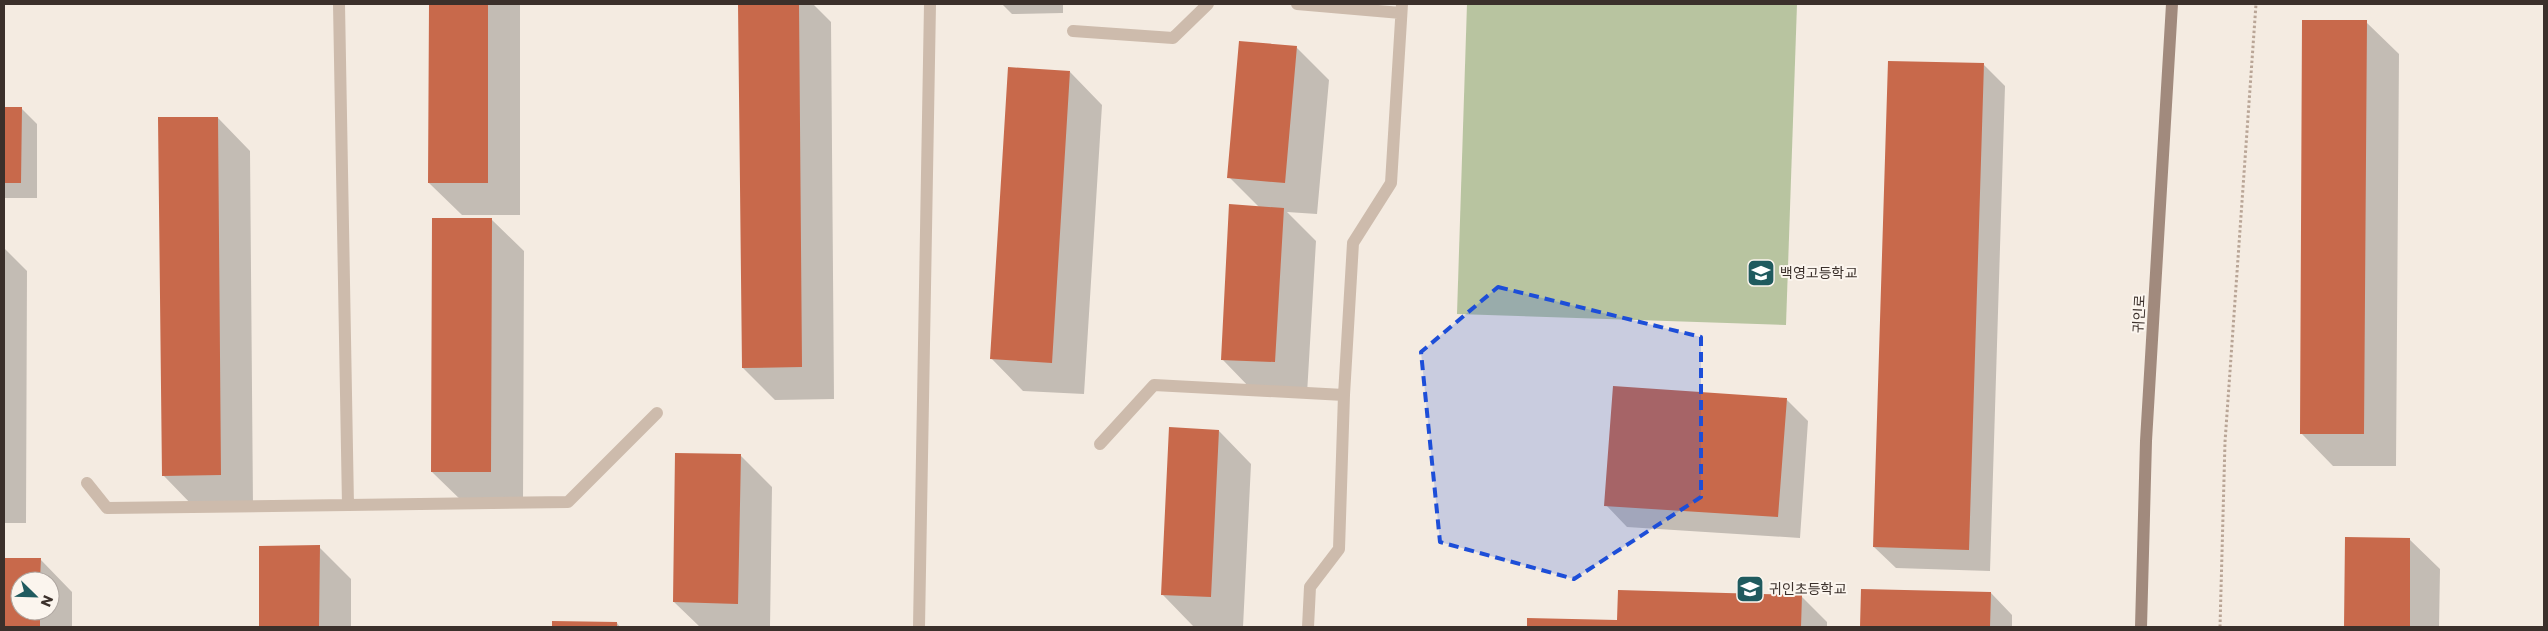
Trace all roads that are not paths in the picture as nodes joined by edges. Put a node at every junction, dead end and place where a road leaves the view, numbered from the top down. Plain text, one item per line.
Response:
1 (339, 4) edge
2 (930, 4) edge
3 (1208, 4) edge
4 (1297, 4) edge
5 (2172, 4) edge
6 (1402, 8) edge
7 (1073, 31) dead end
8 (1344, 395) junction
9 (657, 413) dead end
10 (1100, 444) dead end
11 (87, 483) dead end
12 (348, 505) junction
13 (919, 627) edge
14 (1308, 627) edge
15 (2141, 627) edge

1 - 12 street
2 - 13 street
3 - 7 street
4 - 6 street
5 - 15 street, 귀인로
6 - 8 street
8 - 10 street
8 - 14 street
9 - 12 street
11 - 12 street

